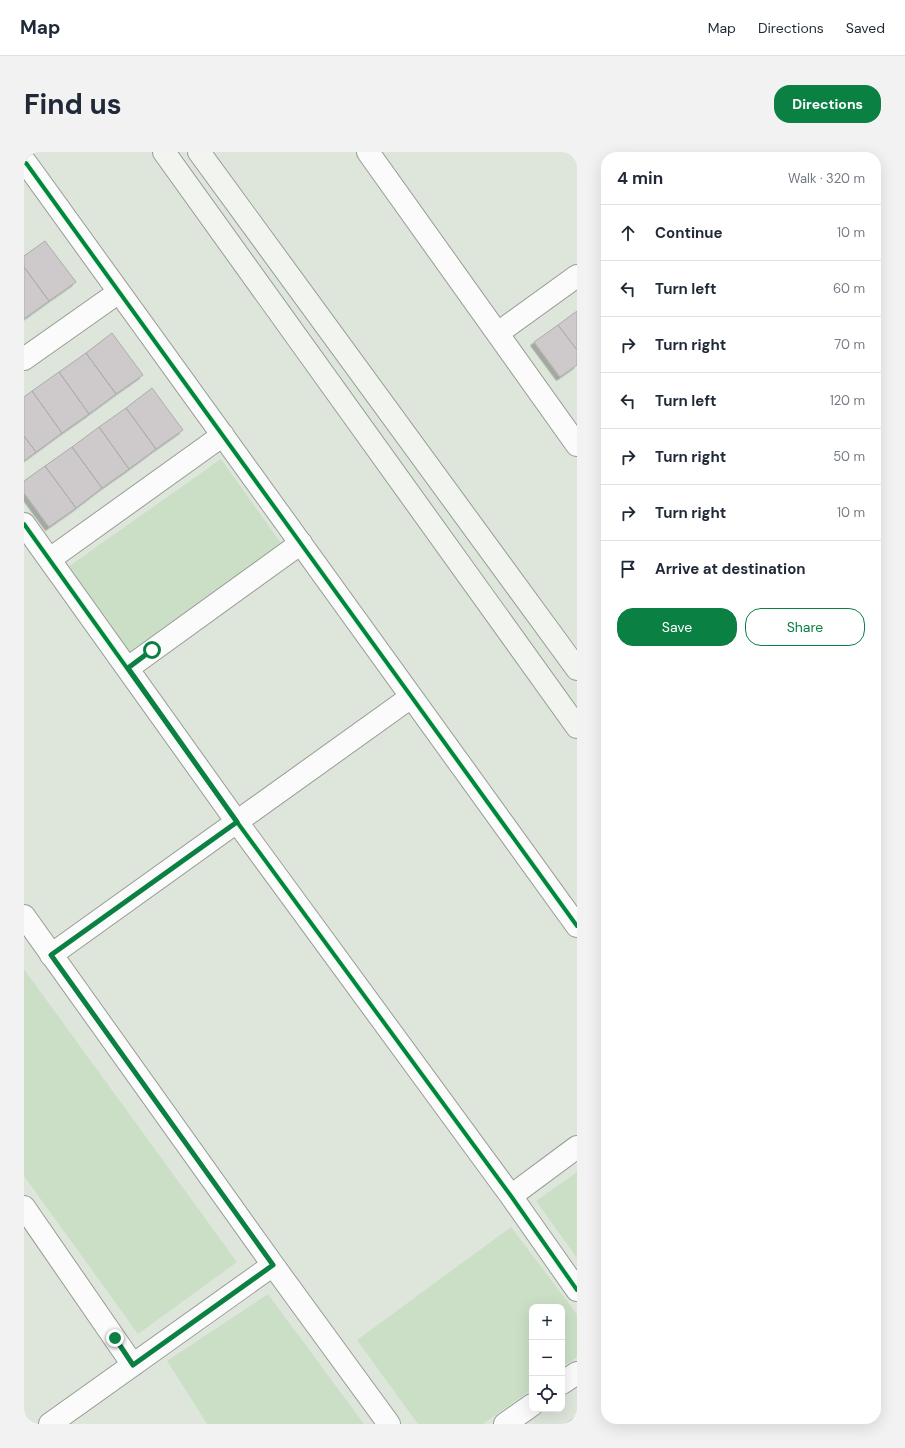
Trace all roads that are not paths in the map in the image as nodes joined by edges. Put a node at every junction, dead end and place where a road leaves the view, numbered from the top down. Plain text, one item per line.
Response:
1 (164, 152) edge
2 (199, 152) edge
3 (368, 152) edge
4 (24, 163) edge
5 (577, 276) edge
6 (119, 292) junction
7 (498, 333) junction
8 (24, 359) edge
9 (223, 435) junction
10 (577, 445) edge
11 (24, 524) edge
12 (300, 543) junction
13 (50, 559) junction
14 (128, 668) junction
15 (577, 669) edge
16 (410, 697) junction
17 (577, 727) edge
18 (237, 822) junction
19 (24, 916) edge
20 (577, 926) edge
21 (51, 955) junction
22 (577, 1147) edge
23 (511, 1196) junction
24 (24, 1207) edge
25 (273, 1265) junction
26 (577, 1290) edge
27 (133, 1365) junction
28 (577, 1373) edge
29 (565, 1381) edge
30 (529, 1407) edge
31 (50, 1424) edge
32 (389, 1424) edge
33 (505, 1424) edge

1 - 17 main road
2 - 15 main road
3 - 7 street
4 - 6 street
5 - 7 street
6 - 8 street
6 - 9 street
7 - 10 street
9 - 12 street
9 - 13 street
11 - 13 street
12 - 14 street
12 - 16 street
13 - 14 street
14 - 18 street
16 - 18 street
16 - 20 street
18 - 21 street
18 - 23 street
19 - 21 street
21 - 25 street
22 - 23 street
23 - 26 street
24 - 27 street
25 - 27 street
25 - 32 street
27 - 31 street
28 - 29 street
30 - 33 street

